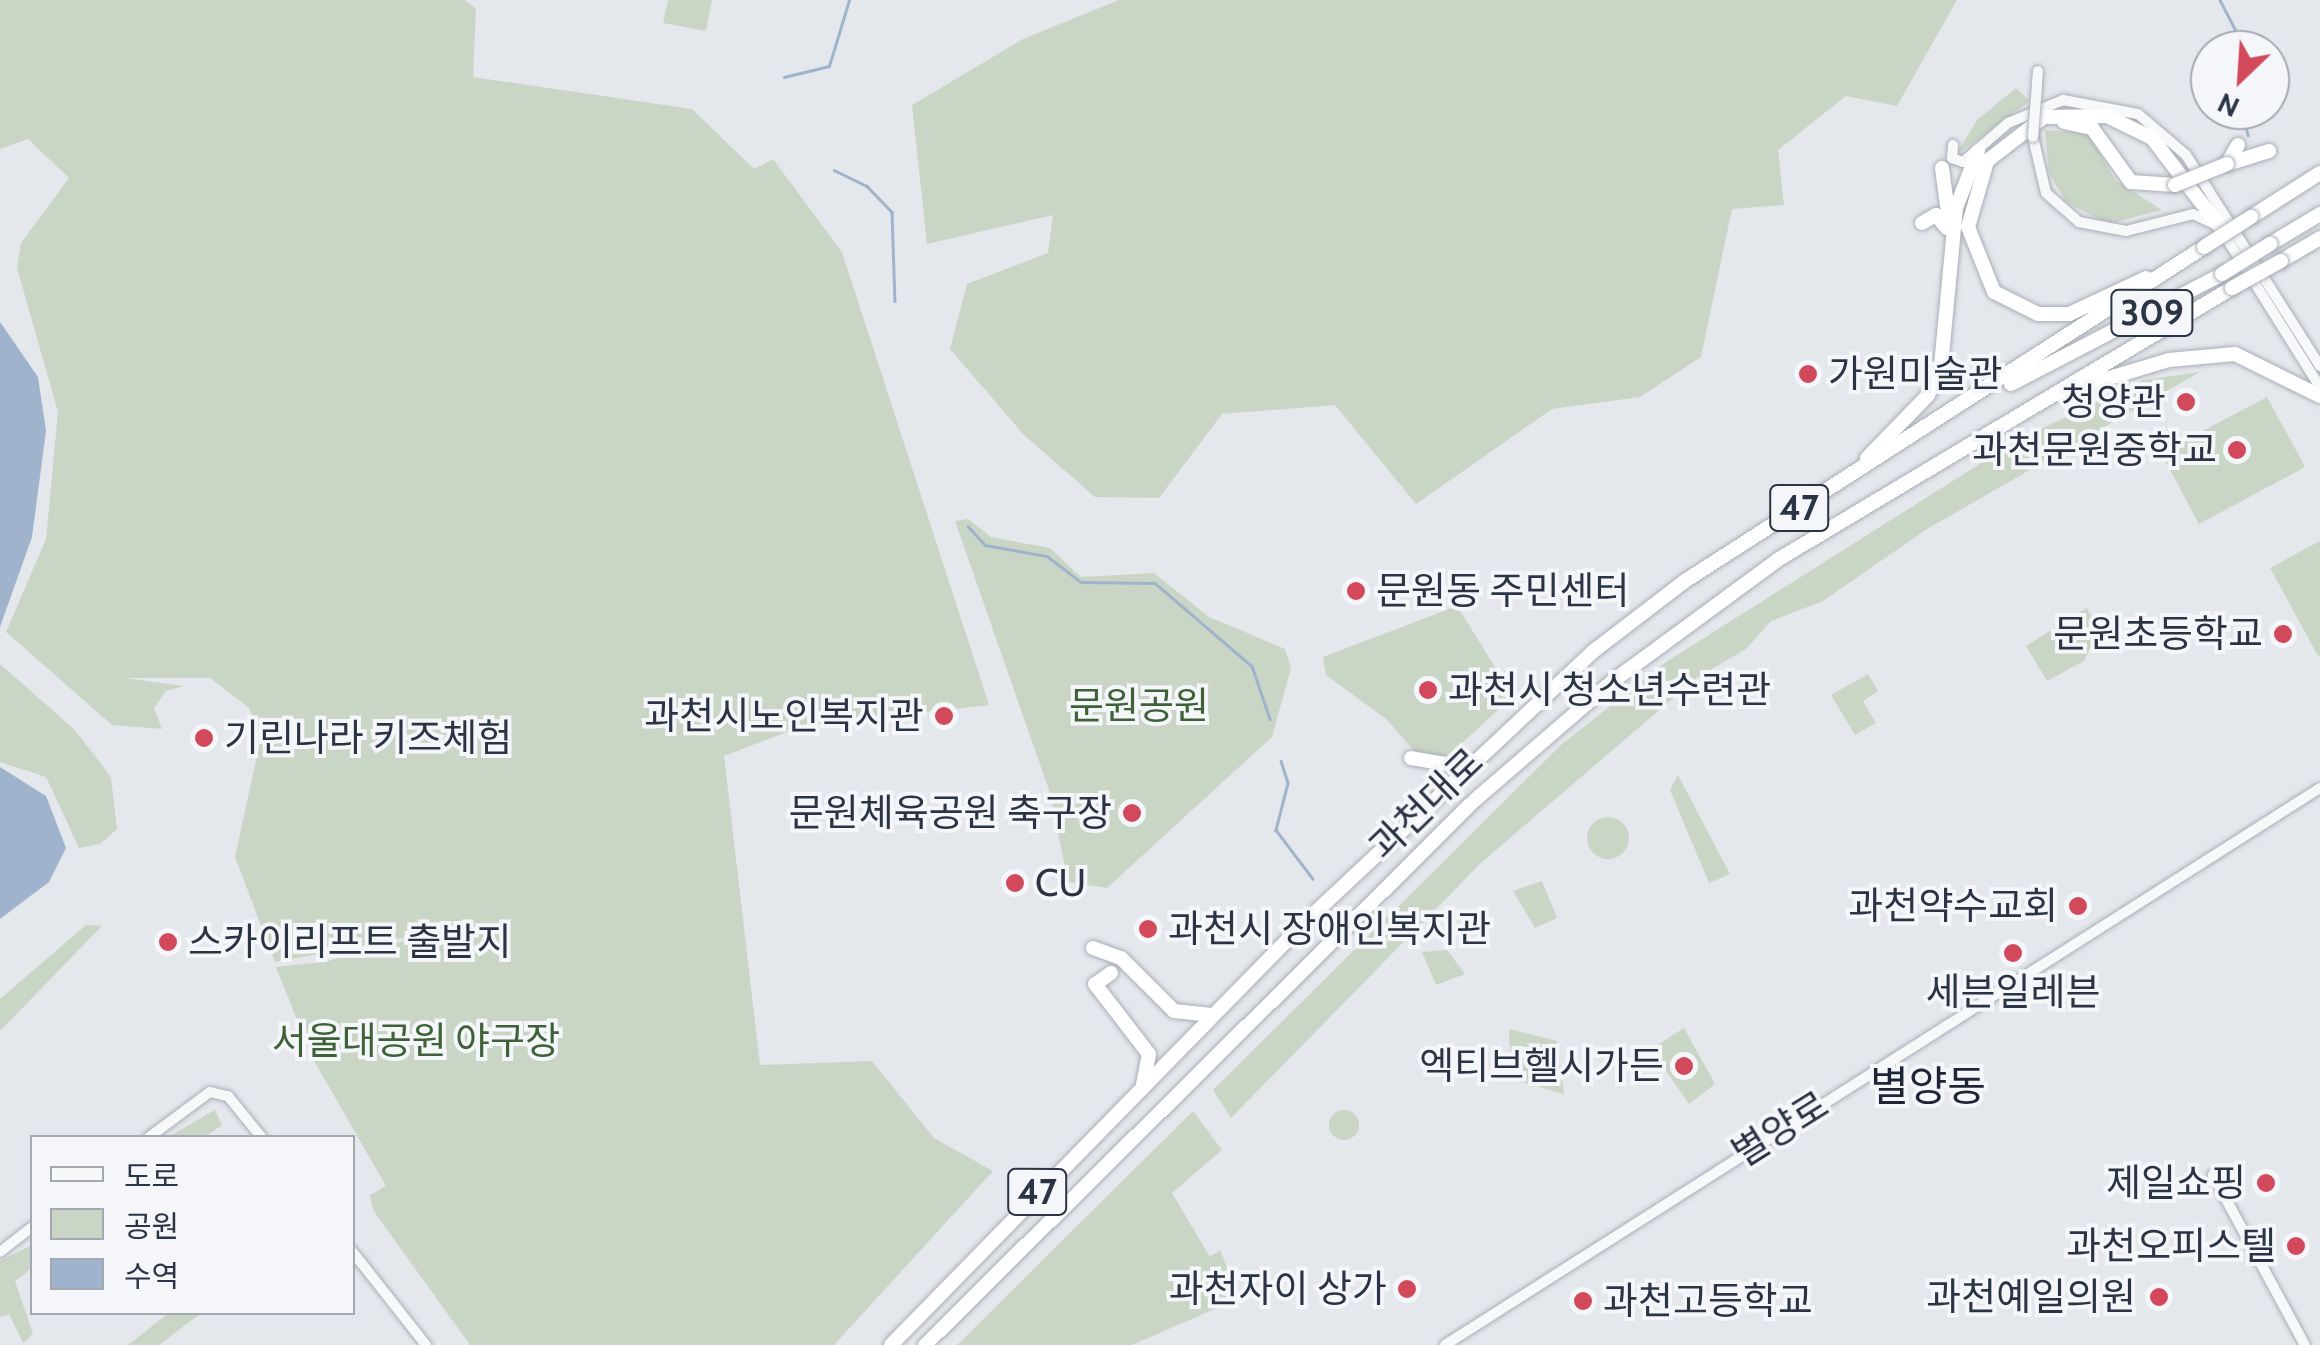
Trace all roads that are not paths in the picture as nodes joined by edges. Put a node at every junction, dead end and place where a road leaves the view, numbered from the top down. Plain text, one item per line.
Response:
1 (2038, 72) dead end
2 (2029, 133) junction
3 (1953, 145) dead end
4 (2238, 145) dead end
5 (1978, 150) junction
6 (2268, 151) dead end
7 (2320, 161) edge
8 (2228, 164) junction
9 (1942, 168) dead end
10 (2320, 173) edge
11 (2289, 191) junction
12 (2320, 214) edge
13 (1922, 224) dead end
14 (2219, 226) junction
15 (1953, 237) junction
16 (2320, 238) edge
17 (2204, 247) junction
18 (2320, 366) edge
19 (2320, 386) edge
20 (2058, 392) junction
21 (2320, 396) edge
22 (1974, 400) junction
23 (1848, 476) junction
24 (1411, 758) dead end
25 (1462, 767) junction
26 (2320, 788) edge
27 (1093, 948) dead end
28 (1111, 972) dead end
29 (1213, 1015) junction
30 (1143, 1086) junction
31 (152, 1135) edge
32 (260, 1135) edge
33 (2213, 1175) dead end
34 (30, 1229) edge
35 (0, 1252) edge
36 (355, 1255) edge
37 (426, 1345) edge
38 (892, 1345) edge
39 (925, 1345) edge
40 (1445, 1345) edge
41 (2305, 1345) edge

1 - 2 street, bridge
2 - 8 highway, bridge
2 - 14 highway
2 - 14 street
2 - 17 highway
3 - 5 street
4 - 8 highway
5 - 15 highway
5 - 18 street
6 - 8 highway
7 - 11 highway
9 - 15 highway
10 - 11 highway, 47
11 - 17 highway, 과천대로 / 47, bridge
12 - 22 highway, 309, bridge
13 - 15 highway
14 - 19 street
15 - 23 highway
16 - 20 highway, 과천대로 / 47, bridge
17 - 22 highway, 과천대로 / 47
20 - 21 highway
20 - 39 highway, 과천대로 / 47
22 - 23 highway, 과천대로 / 47
23 - 25 highway, 과천대로 / 47
24 - 25 highway
25 - 29 highway, 과천대로 / 47
26 - 40 street, 별양로
27 - 29 highway
28 - 30 highway
29 - 30 highway, 과천대로 / 47
30 - 38 highway, 과천대로 / 47
31 - 32 street
33 - 41 street
34 - 35 street
36 - 37 street

